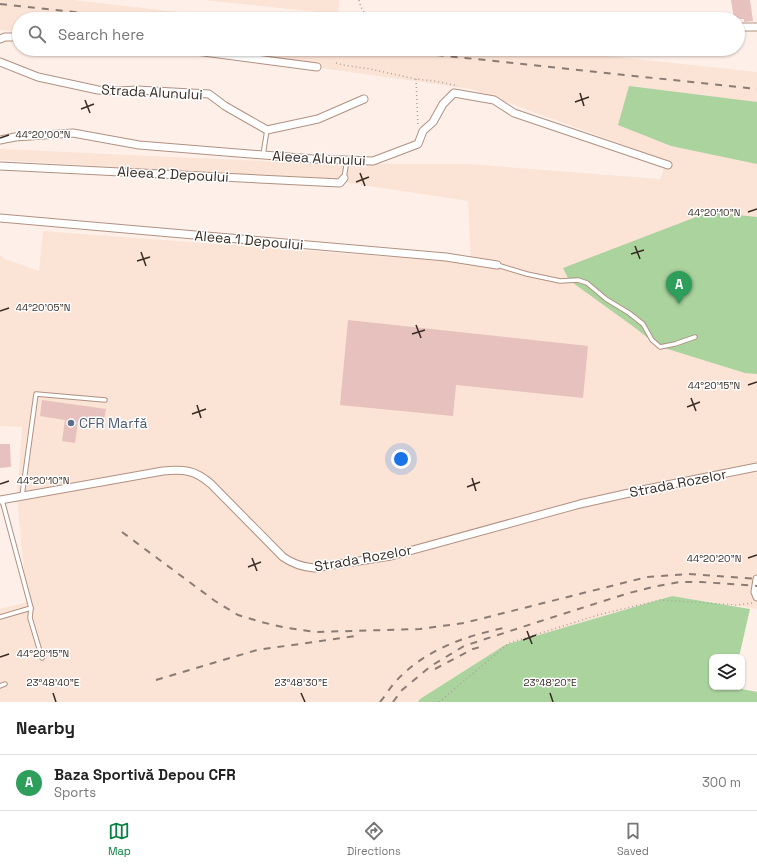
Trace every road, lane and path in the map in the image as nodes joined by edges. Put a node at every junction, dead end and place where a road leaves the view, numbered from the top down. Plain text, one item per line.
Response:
1 (359, 0) edge
2 (364, 12) edge
3 (745, 27) edge
4 (757, 27) edge
5 (12, 37) edge
6 (0, 39) edge
7 (234, 56) edge
8 (0, 62) edge
9 (336, 63) dead end
10 (317, 67) dead end
11 (416, 79) junction
12 (466, 95) junction
13 (364, 99) dead end
14 (267, 130) junction
15 (423, 132) junction
16 (0, 140) edge
17 (263, 155) junction
18 (347, 160) junction
19 (668, 165) dead end
20 (0, 166) edge
21 (344, 178) joint
22 (0, 218) edge
23 (497, 265) joint
24 (695, 337) dead end
25 (105, 400) dead end
26 (757, 467) edge
27 (22, 497) junction
28 (1, 500) edge
29 (757, 579) edge
30 (757, 597) edge
31 (757, 603) edge
32 (31, 608) junction
33 (0, 617) edge
34 (42, 658) dead end
35 (5, 684) dead end
36 (0, 686) edge
37 (439, 702) edge

1 - 2 path
3 - 4 street
5 - 6 street
7 - 10 street
8 - 14 street, Strada Alunului
9 - 11 path
11 - 12 path
11 - 15 path
12 - 15 street, Aleea Alunului
12 - 19 street, Aleea Alunului
13 - 14 street
14 - 17 lane
15 - 18 street, Aleea Alunului
16 - 17 street, Aleea Alunului
17 - 18 street, Aleea Alunului
18 - 21 lane
20 - 21 street, Aleea 2 Depoului
22 - 23 street, Aleea 1 Depoului
23 - 24 lane
25 - 27 lane
26 - 27 street, Strada Rozelor
27 - 28 street, Strada Rozelor
28 - 32 lane
29 - 30 street
31 - 37 path
32 - 33 lane
32 - 34 lane
35 - 36 lane

